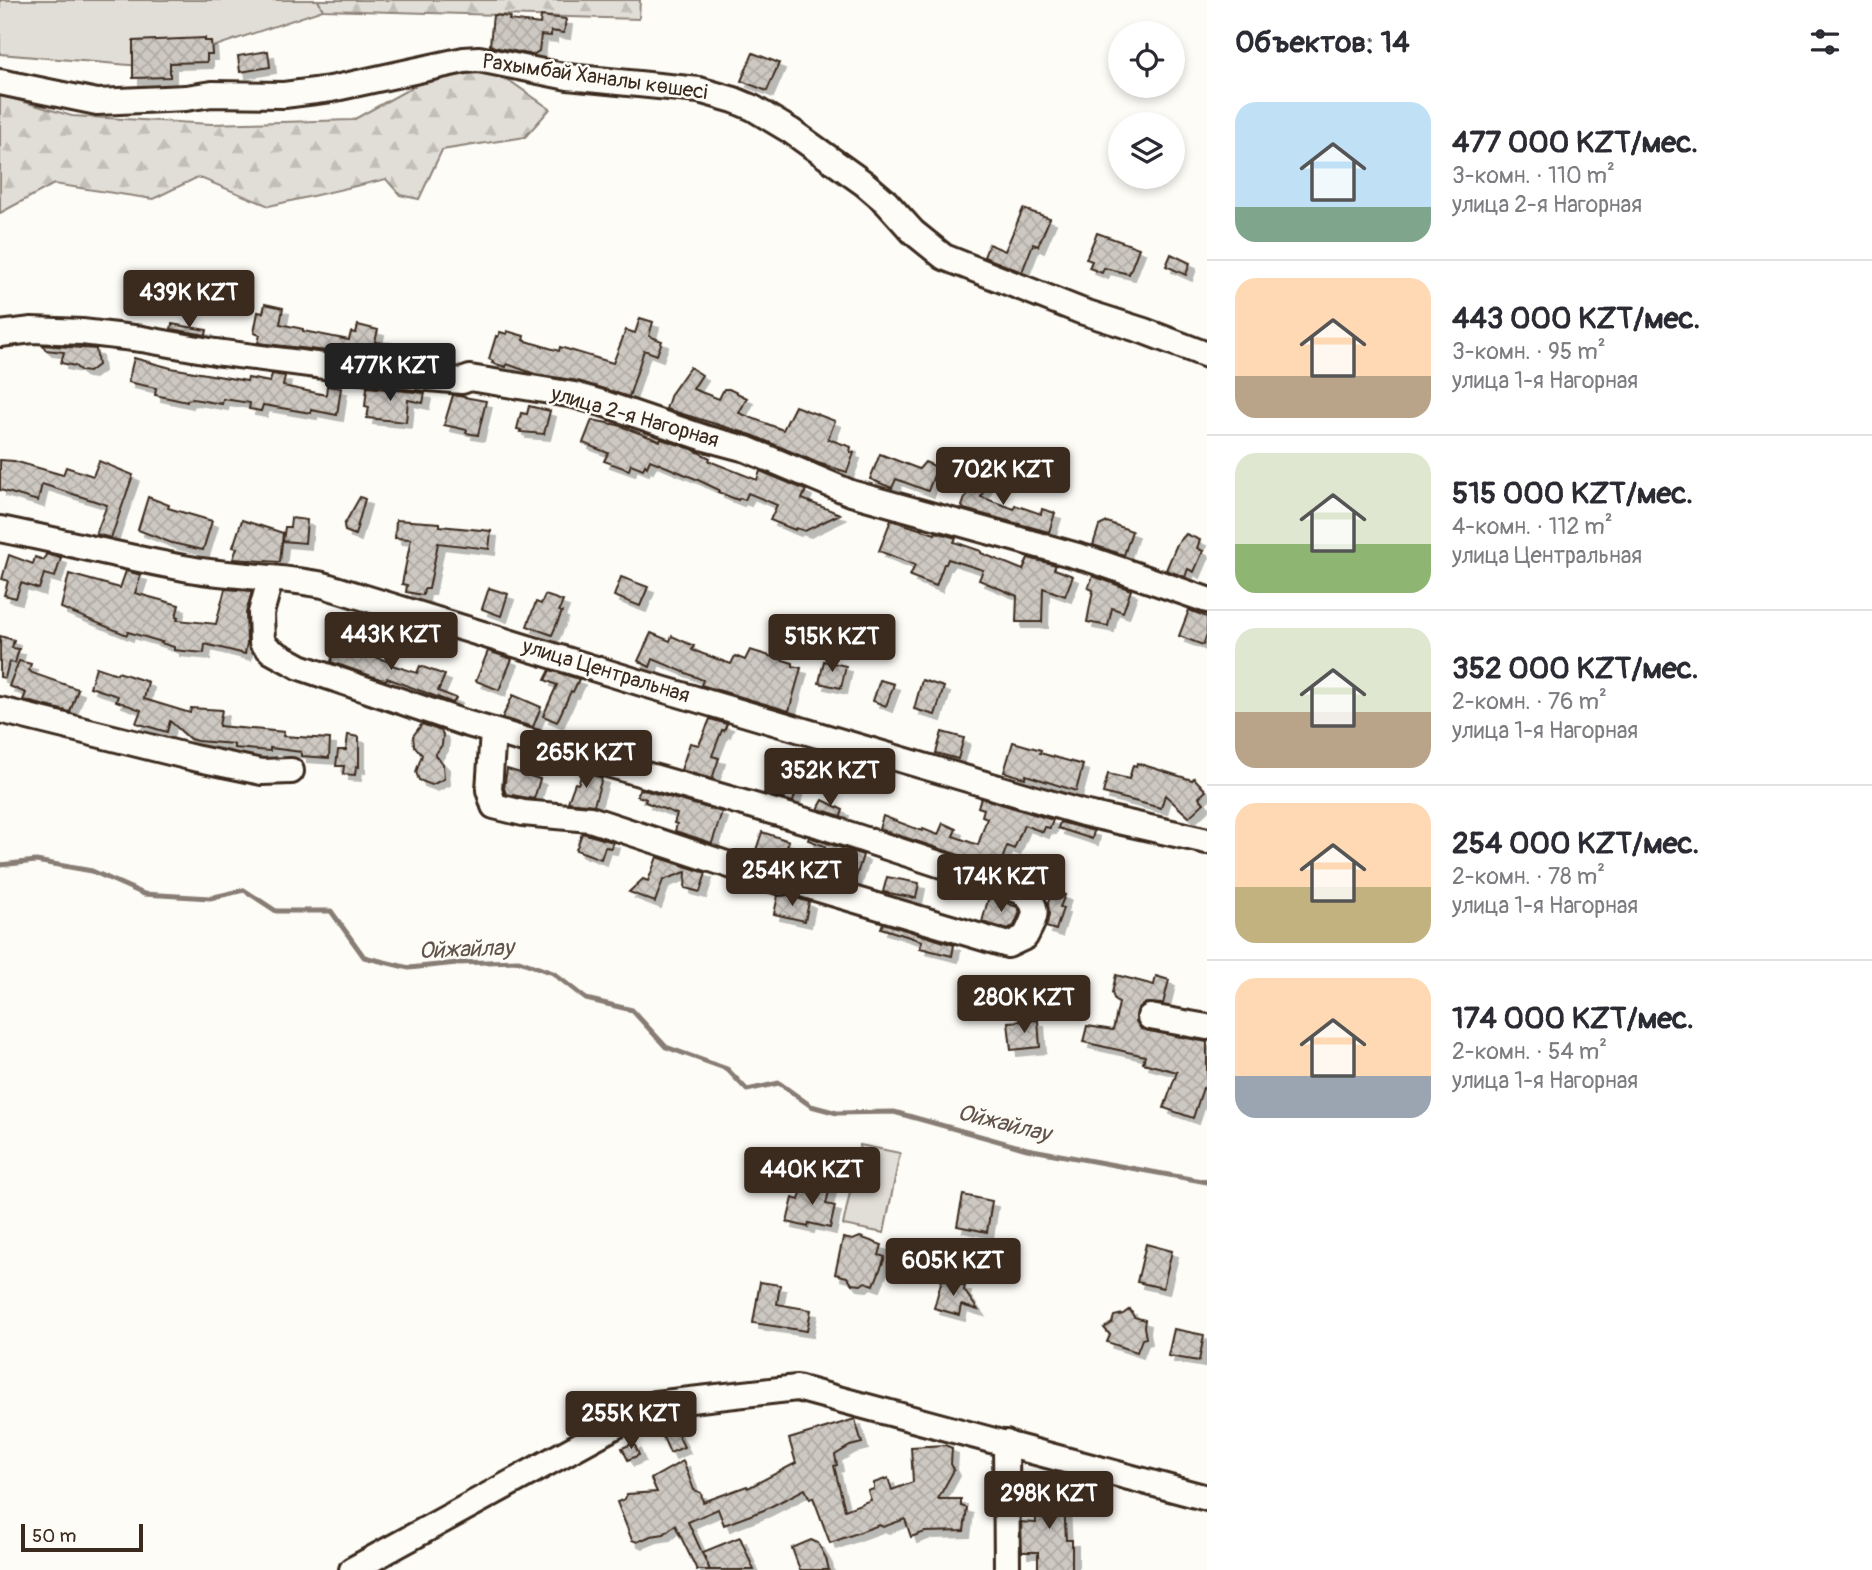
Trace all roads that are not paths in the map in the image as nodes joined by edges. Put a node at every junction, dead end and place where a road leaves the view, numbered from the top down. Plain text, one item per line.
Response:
1 (0, 82) edge
2 (0, 334) edge
3 (1207, 355) edge
4 (0, 529) edge
5 (270, 580) junction
6 (1207, 600) edge
7 (0, 710) edge
8 (493, 732) junction
9 (291, 771) dead end
10 (1207, 841) edge
11 (1150, 1017) dead end
12 (1207, 1027) edge
13 (1006, 1444) junction
14 (1207, 1498) edge
15 (352, 1570) edge
16 (1007, 1570) edge

1 - 3 street, Рахымбай Ханалы көшесі
2 - 6 street, улица 2-я Нагорная
4 - 5 street, улица Центральная
5 - 8 street
5 - 10 street, улица Центральная
7 - 9 street
8 - 8 street
11 - 12 street
13 - 14 street
13 - 15 street
13 - 16 street

